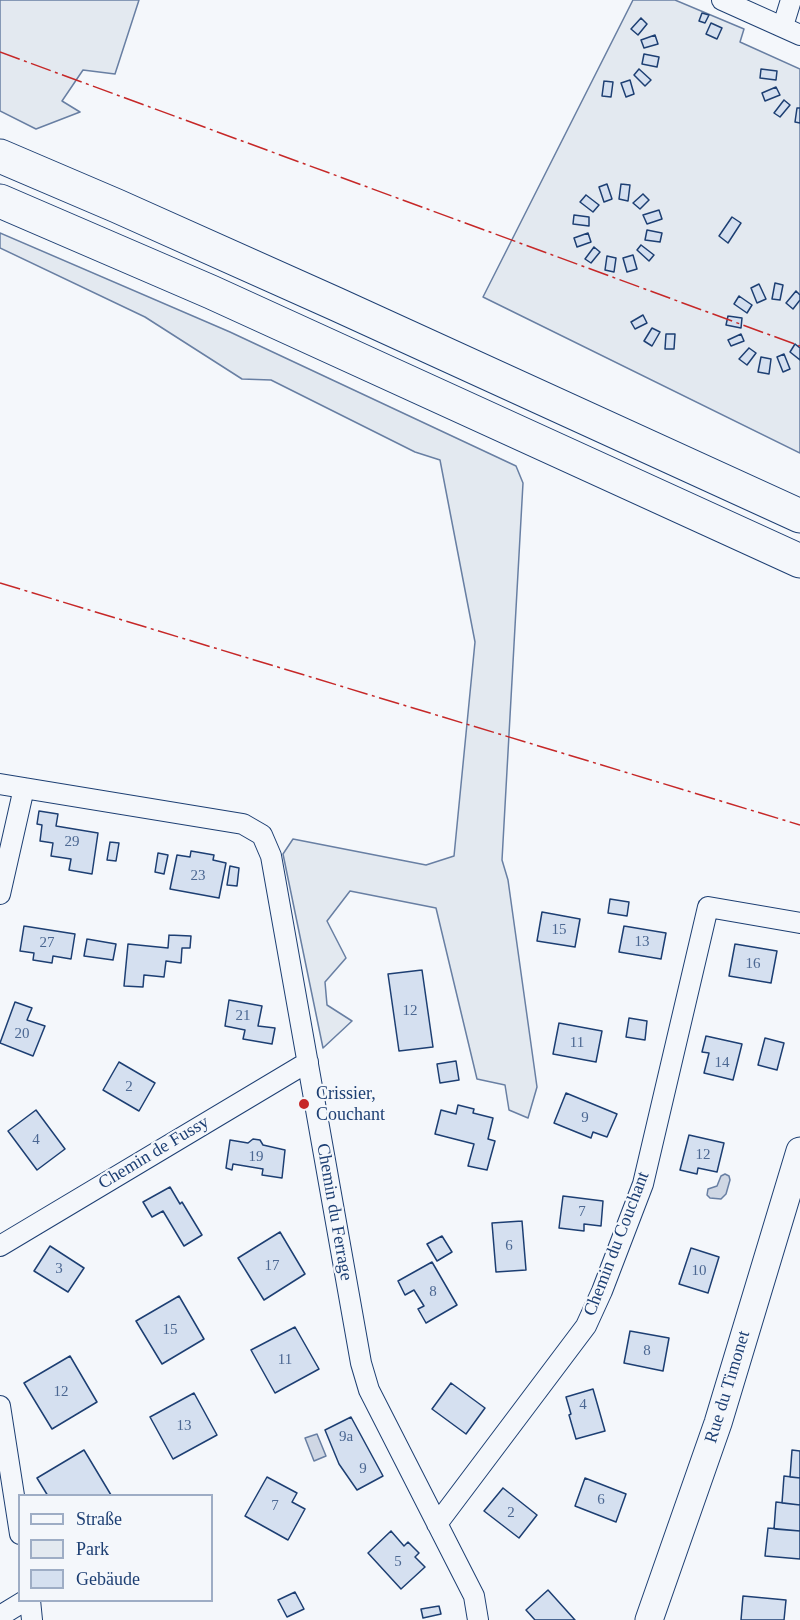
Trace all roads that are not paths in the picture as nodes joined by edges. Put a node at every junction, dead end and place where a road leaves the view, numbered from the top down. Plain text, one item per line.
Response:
1 (722, 0) edge
2 (791, 0) edge
3 (791, 30) edge
4 (0, 156) edge
5 (0, 201) edge
6 (800, 516) edge
7 (800, 561) edge
8 (0, 784) edge
9 (24, 788) junction
10 (0, 894) edge
11 (800, 923) edge
12 (308, 1062) junction
13 (800, 1151) edge
14 (0, 1246) edge
15 (0, 1406) edge
16 (18, 1521) edge
17 (437, 1524) junction
18 (24, 1602) edge
19 (28, 1602) edge
20 (0, 1616) edge
21 (32, 1620) edge
22 (478, 1620) edge
23 (649, 1620) edge

1 - 3 street
2 - 3 street
4 - 6 highway
5 - 7 highway
8 - 9 street, Chemin du Ferrage
9 - 10 street
9 - 12 street, Chemin du Ferrage
11 - 17 street, Chemin du Couchant
12 - 14 street, Chemin de Fussy
12 - 17 street, Chemin du Ferrage
13 - 23 main road, Rue du Timonet
15 - 16 street
17 - 22 street, Chemin du Ferrage
18 - 20 street
19 - 21 street

